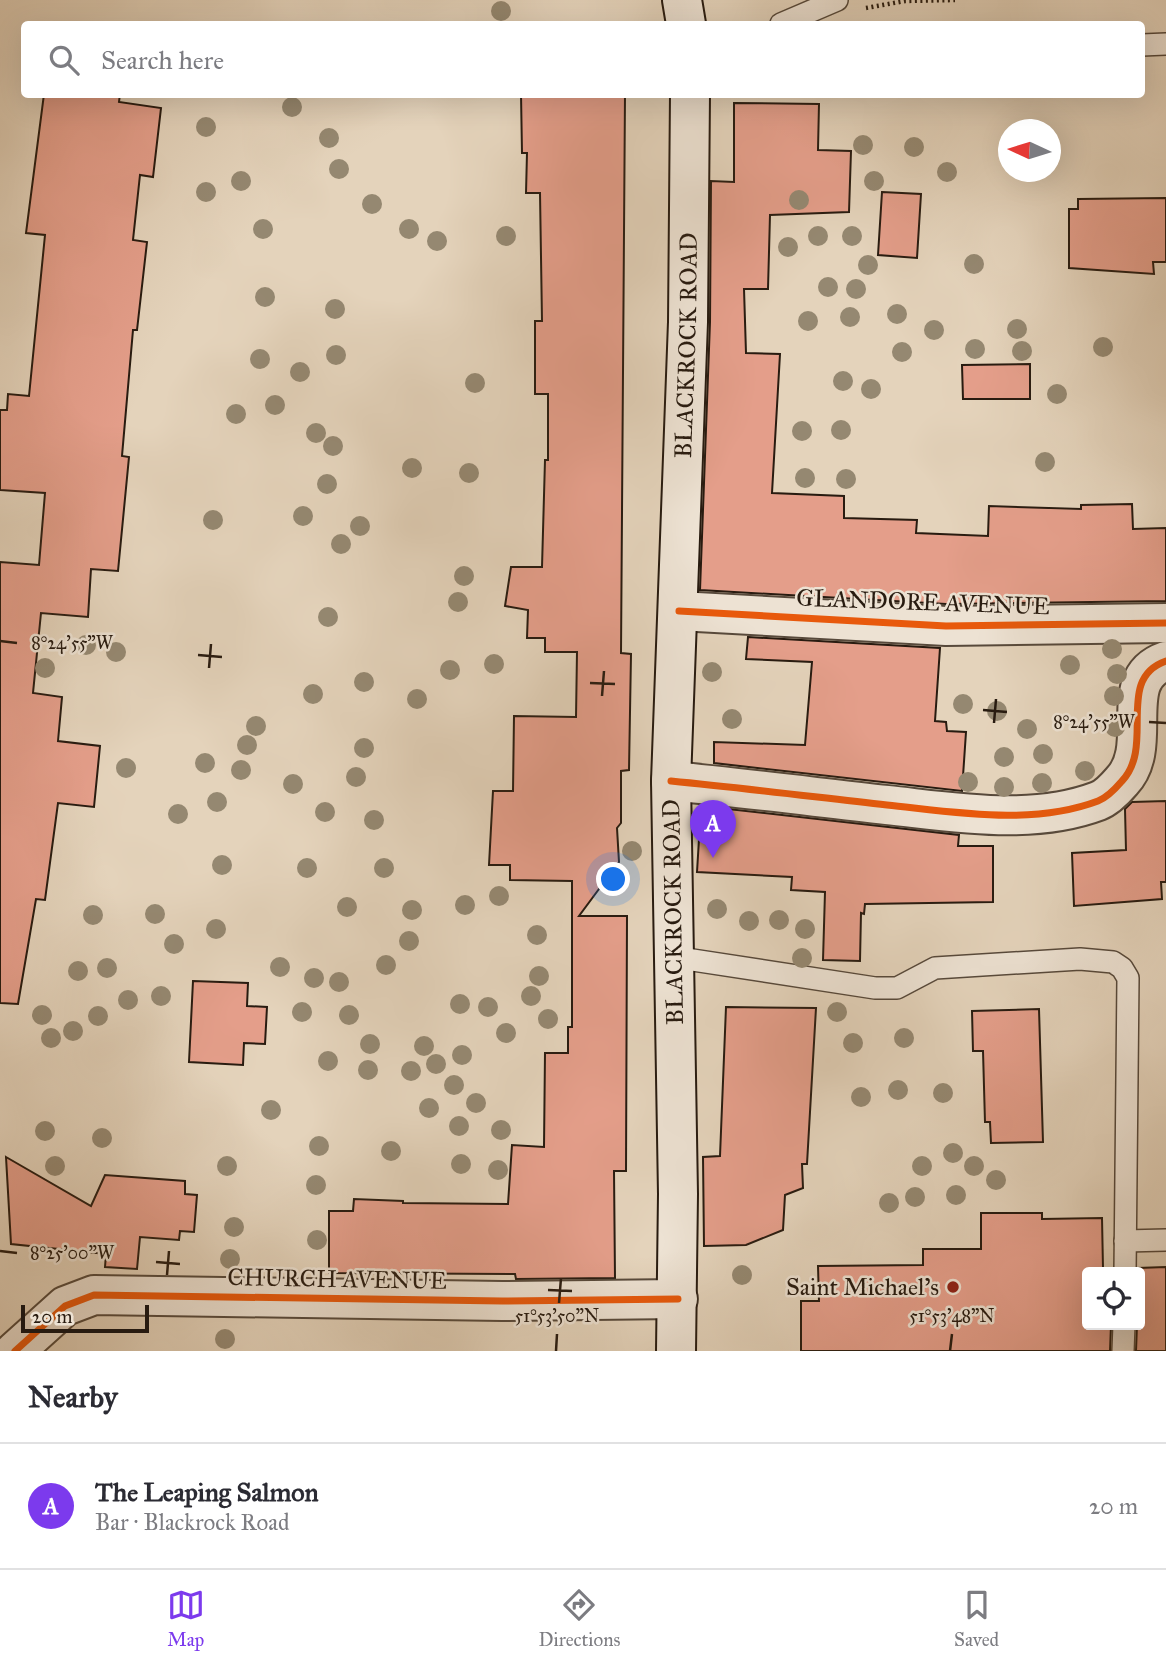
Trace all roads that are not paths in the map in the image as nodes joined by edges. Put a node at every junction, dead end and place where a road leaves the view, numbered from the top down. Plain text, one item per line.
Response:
1 (682, 0) edge
2 (837, 0) edge
3 (821, 18) edge
4 (686, 21) edge
5 (801, 21) edge
6 (1166, 44) edge
7 (1145, 45) edge
8 (690, 98) edge
9 (679, 611) junction
10 (1166, 623) edge
11 (1166, 661) edge
12 (671, 781) junction
13 (673, 957) junction
14 (1166, 1240) edge
15 (1125, 1241) junction
16 (1125, 1267) edge
17 (678, 1299) junction
18 (1124, 1330) edge
19 (15, 1351) edge
20 (676, 1351) edge
21 (1123, 1351) edge

1 - 4 street
2 - 3 lane
3 - 5 lane
6 - 7 lane
8 - 9 street, BLACKROCK ROAD
9 - 10 street, GLANDORE AVENUE
9 - 12 street, BLACKROCK ROAD
11 - 12 street
12 - 13 street, BLACKROCK ROAD
13 - 15 lane
13 - 17 street, BLACKROCK ROAD
14 - 15 lane
15 - 16 lane
17 - 19 street, CHURCH AVENUE
17 - 20 street, BLACKROCK ROAD
18 - 21 lane

